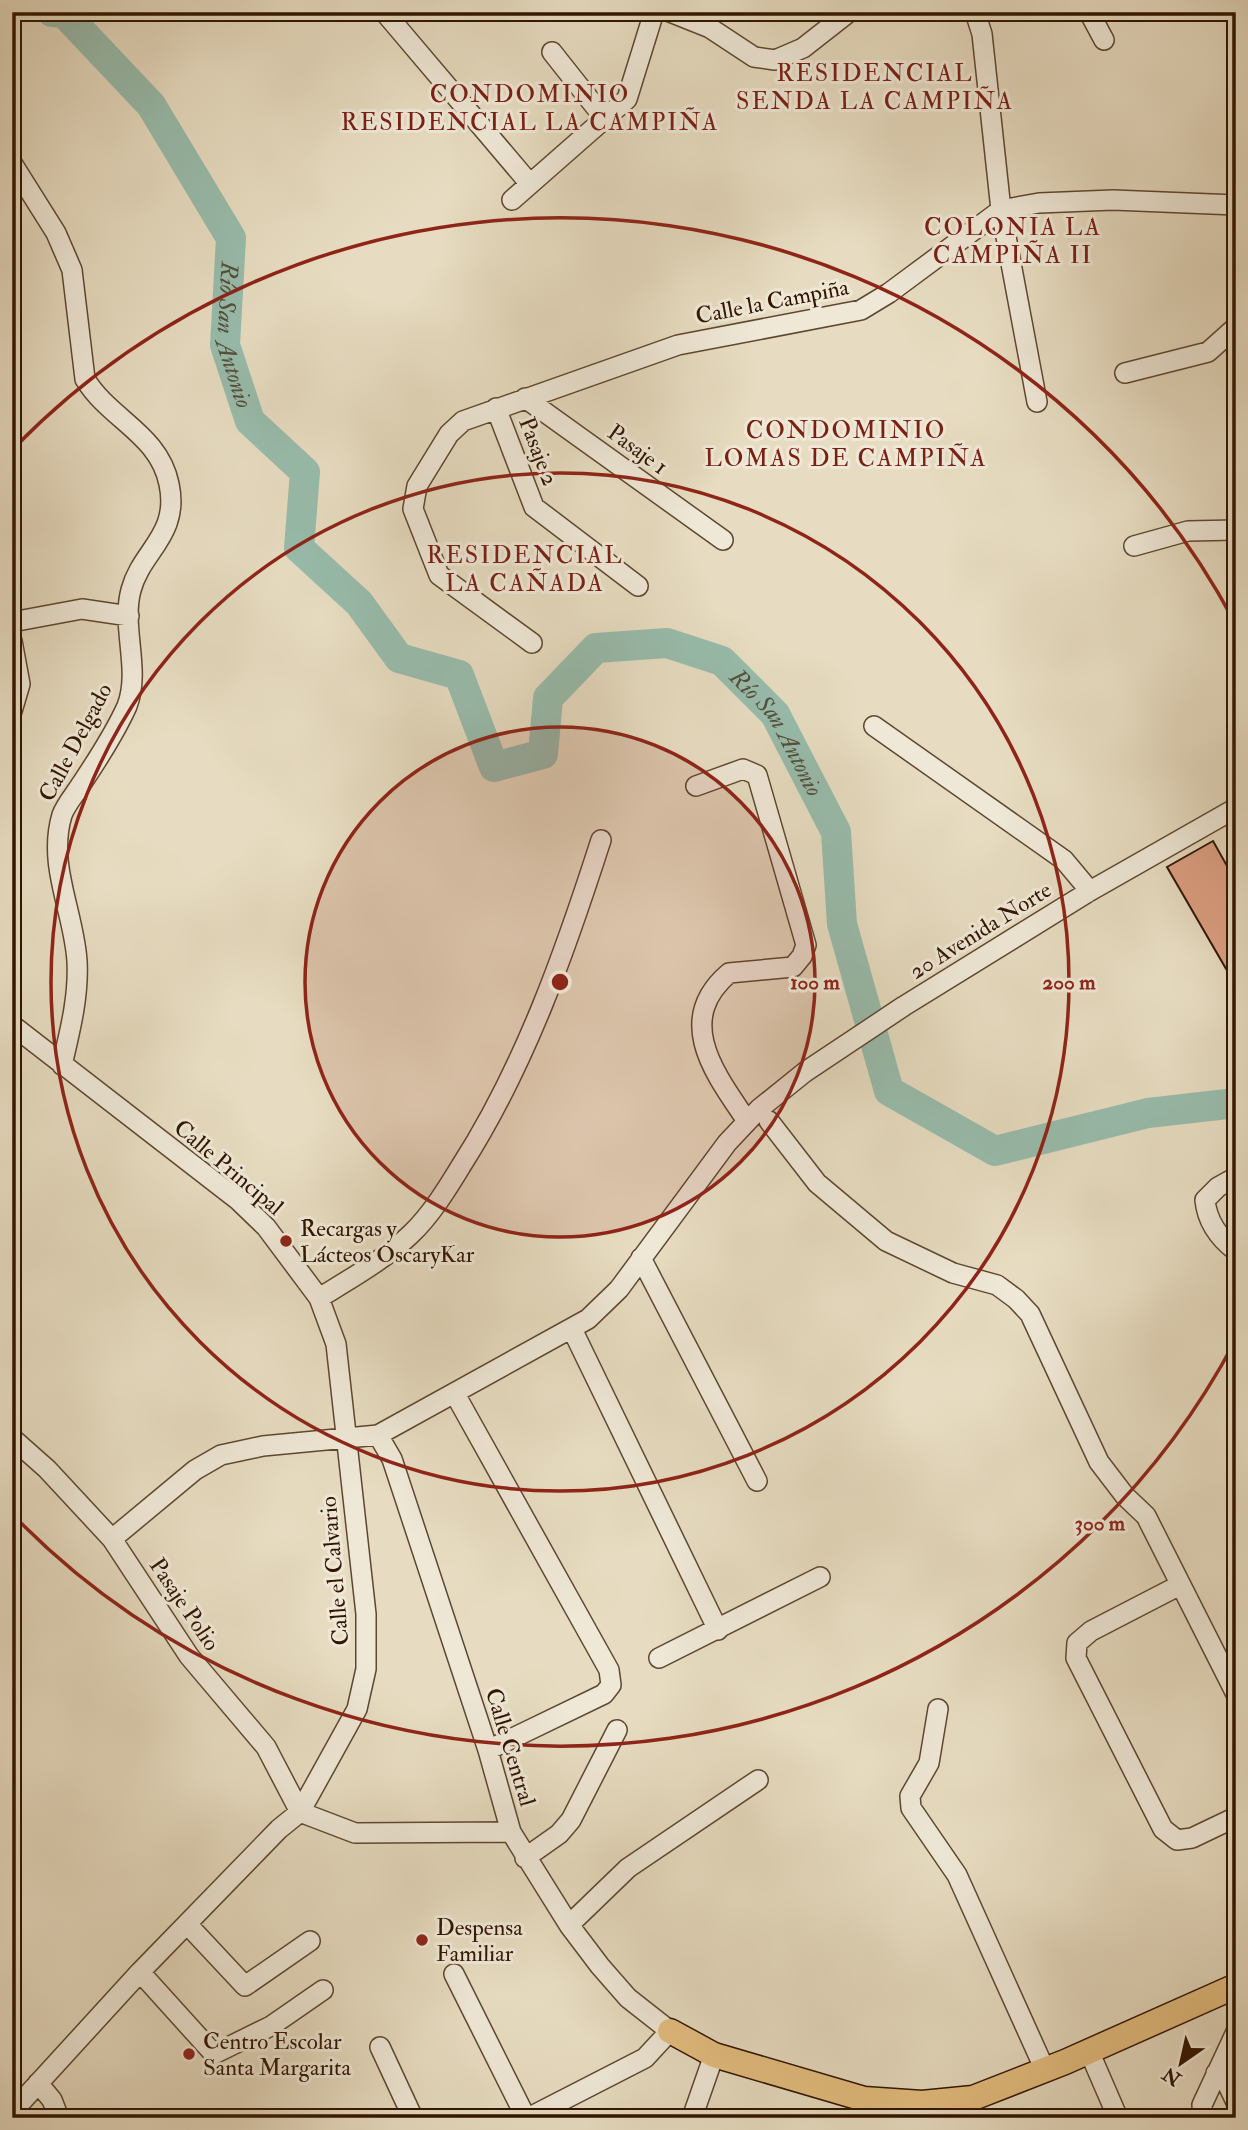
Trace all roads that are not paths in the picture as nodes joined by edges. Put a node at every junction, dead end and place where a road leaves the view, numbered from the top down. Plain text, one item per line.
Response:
1 (654, 12) edge
2 (670, 12) edge
3 (849, 12) edge
4 (975, 12) edge
5 (1089, 12) edge
6 (386, 14) dead end
7 (1104, 40) dead end
8 (552, 52) dead end
9 (605, 119) junction
10 (12, 163) edge
11 (530, 184) junction
12 (512, 200) dead end
13 (1236, 205) edge
14 (1001, 210) junction
15 (1236, 327) edge
16 (1125, 373) dead end
17 (525, 398) junction
18 (1037, 402) dead end
19 (496, 408) junction
20 (1236, 530) edge
21 (723, 540) dead end
22 (1134, 546) dead end
23 (638, 586) dead end
24 (129, 616) junction
25 (12, 622) edge
26 (12, 640) edge
27 (532, 643) dead end
28 (12, 711) edge
29 (874, 726) dead end
30 (696, 786) dead end
31 (1236, 808) edge
32 (601, 840) dead end
33 (1090, 891) junction
34 (12, 1026) edge
35 (62, 1065) junction
36 (759, 1117) junction
37 (1236, 1177) edge
38 (1236, 1251) edge
39 (641, 1258) junction
40 (319, 1298) junction
41 (572, 1329) junction
42 (455, 1394) junction
43 (379, 1435) junction
44 (12, 1438) edge
45 (346, 1438) junction
46 (757, 1481) dead end
47 (112, 1539) junction
48 (820, 1577) dead end
49 (1180, 1585) junction
50 (718, 1630) junction
51 (659, 1658) dead end
52 (1236, 1694) edge
53 (938, 1709) dead end
54 (617, 1730) dead end
55 (488, 1751) junction
56 (758, 1780) dead end
57 (300, 1812) junction
58 (1236, 1816) edge
59 (511, 1832) junction
60 (525, 1858) junction
61 (187, 1924) junction
62 (569, 1925) junction
63 (310, 1941) dead end
64 (140, 1972) junction
65 (454, 1974) dead end
66 (1236, 1986) edge
67 (323, 1990) dead end
68 (670, 2031) junction
69 (1236, 2032) edge
70 (380, 2047) dead end
71 (1089, 2051) junction
72 (714, 2054) junction
73 (1045, 2070) junction
74 (1216, 2073) junction
75 (38, 2083) junction
76 (1236, 2102) edge
77 (12, 2112) edge
78 (59, 2118) edge
79 (413, 2118) edge
80 (527, 2118) edge
81 (692, 2118) edge
82 (1118, 2118) edge
83 (1203, 2118) edge

1 - 9 street
2 - 3 street
4 - 14 street
5 - 7 street
6 - 11 street
8 - 9 street
9 - 11 street
10 - 24 street, Calle Delgado
11 - 12 street
13 - 14 street, Calle la Campiña
14 - 17 street, Calle la Campiña
14 - 18 street
15 - 16 street
17 - 19 street, Calle la Campiña
17 - 21 street, Pasaje 1
19 - 23 street, Pasaje 2
19 - 27 street, Calle la Campiña
20 - 22 street
24 - 25 street
24 - 35 street, Calle Delgado
26 - 28 street
29 - 33 street
30 - 36 street
31 - 33 street, 20 Avenida Norte
32 - 40 street
33 - 36 street, 20 Avenida Norte
34 - 35 street, Calle Principal
35 - 40 street, Calle Principal
36 - 39 street
36 - 49 street
37 - 38 street
39 - 41 street
39 - 46 street
40 - 45 street, Calle Principal
41 - 42 street
41 - 50 street
42 - 43 street
42 - 55 street
43 - 45 street
43 - 55 street, Calle Central
44 - 47 street, Pasaje Polio
45 - 47 street
45 - 57 street, Calle el Calvario
47 - 57 street, Pasaje Polio
48 - 50 street
49 - 52 street
49 - 58 street
50 - 51 street
53 - 73 street
54 - 60 street
55 - 59 street, Calle Central
56 - 62 street
57 - 59 street
57 - 61 street, Calle el Calvario
59 - 60 street, Calle Central
60 - 62 street, Calle Central
61 - 63 street
61 - 64 street, Calle el Calvario
62 - 68 street, Calle Central
64 - 67 street
64 - 75 street, Calle el Calvario
65 - 80 street
66 - 71 main road
68 - 72 main road
68 - 80 street
69 - 74 street
70 - 79 street
71 - 73 main road
71 - 82 street
72 - 73 main road
72 - 81 street
74 - 76 street
74 - 83 street
75 - 77 street, Calle el Calvario
75 - 78 street

